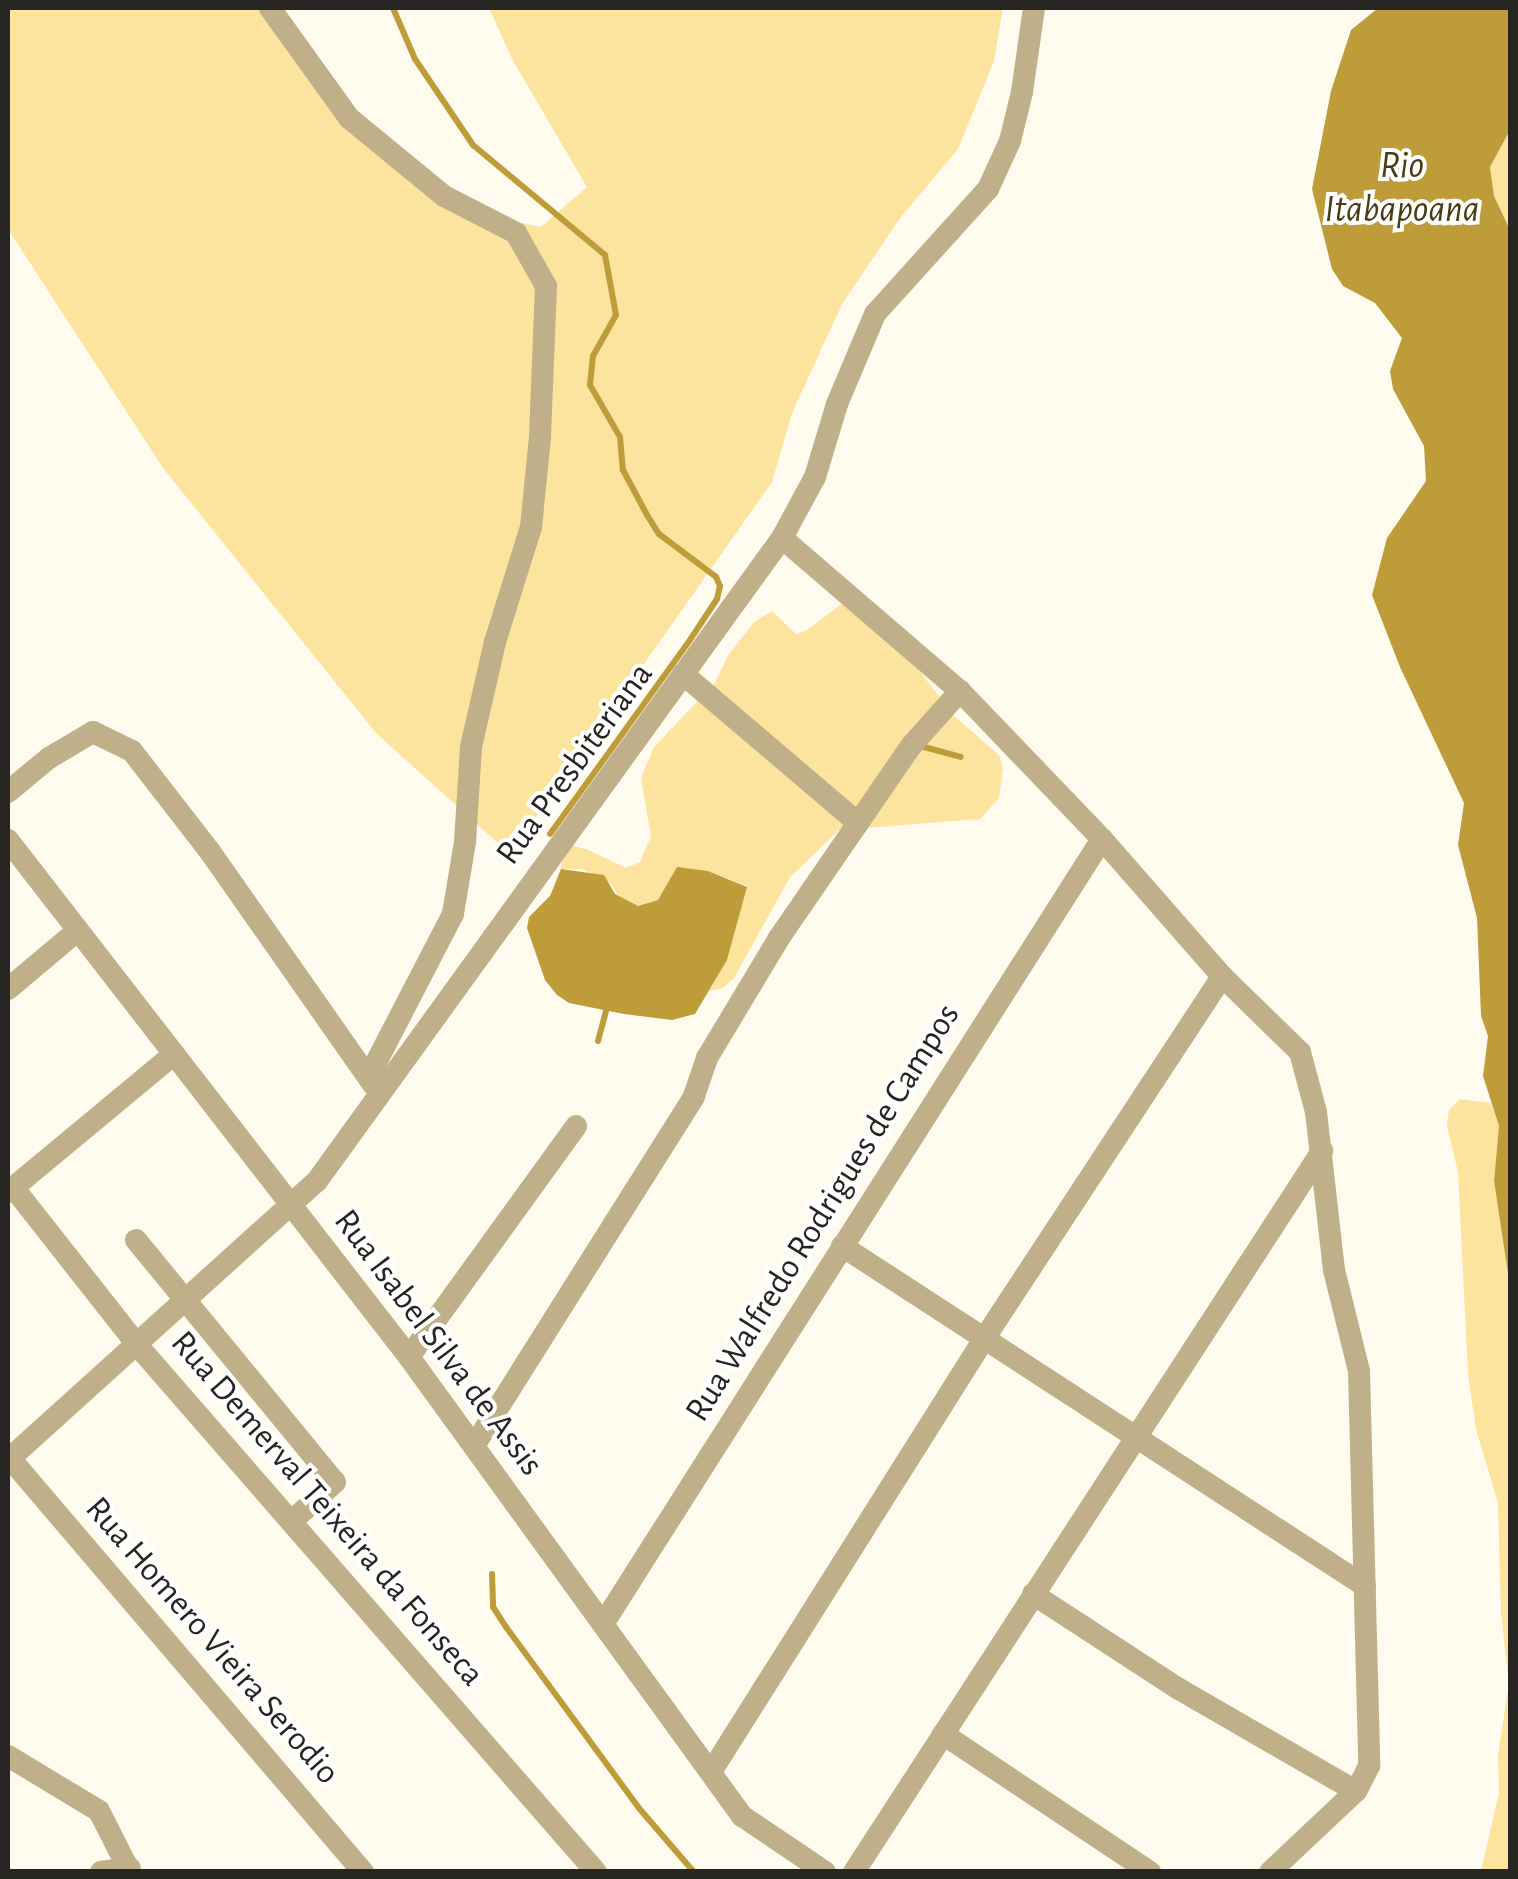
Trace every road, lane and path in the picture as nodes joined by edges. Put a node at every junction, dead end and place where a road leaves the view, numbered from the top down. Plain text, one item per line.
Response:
1 (270, 8) edge
2 (1034, 8) edge
3 (782, 538) junction
4 (684, 674) junction
5 (960, 691) junction
6 (8, 792) edge
7 (858, 823) junction
8 (1102, 839) junction
9 (8, 840) edge
10 (78, 930) junction
11 (1222, 976) junction
12 (8, 989) edge
13 (174, 1054) junction
14 (374, 1086) junction
15 (576, 1126) dead end
16 (1322, 1151) junction
17 (10, 1190) edge
18 (290, 1206) junction
19 (136, 1240) dead end
20 (842, 1246) junction
21 (188, 1302) junction
22 (984, 1338) junction
23 (138, 1346) junction
24 (409, 1356) junction
25 (1135, 1437) junction
26 (474, 1446) junction
27 (8, 1458) edge
28 (292, 1521) junction
29 (1364, 1586) junction
30 (1033, 1594) junction
31 (603, 1624) junction
32 (943, 1734) junction
33 (8, 1756) edge
34 (710, 1772) junction
35 (1356, 1791) junction
36 (130, 1870) edge
37 (101, 1872) edge
38 (363, 1872) edge
39 (596, 1872) edge
40 (826, 1872) edge
41 (854, 1872) edge
42 (1150, 1872) edge
43 (1270, 1872) edge

1 - 14 street
2 - 3 street, Rua Presbiteriana
3 - 4 street, Rua Presbiteriana
3 - 5 street
4 - 7 street
4 - 14 street, Rua Presbiteriana
5 - 7 street
5 - 8 street
6 - 14 street
7 - 26 street
8 - 11 street
8 - 20 street, Rua Walfredo Rodrigues de Campos
9 - 10 street, Rua Isabel Silva de Assis
10 - 12 street
10 - 13 street, Rua Isabel Silva de Assis
11 - 16 street
11 - 22 street
13 - 17 street
13 - 18 street, Rua Isabel Silva de Assis
14 - 18 street, Rua Presbiteriana
15 - 24 street
16 - 25 street
16 - 29 street
17 - 23 street, Rua Demerval Teixeira da Fonseca
18 - 21 street, Rua Presbiteriana
18 - 24 street, Rua Isabel Silva de Assis
19 - 21 street
20 - 22 street
20 - 31 street, Rua Walfredo Rodrigues de Campos
21 - 23 street, Rua Presbiteriana
21 - 28 street
22 - 25 street
22 - 34 street
23 - 27 street, Rua Presbiteriana
23 - 28 street, Rua Demerval Teixeira da Fonseca
24 - 26 street, Rua Isabel Silva de Assis
25 - 29 street
25 - 30 street
26 - 31 street, Rua Isabel Silva de Assis
27 - 38 street, Rua Homero Vieira Serodio
28 - 39 street, Rua Demerval Teixeira da Fonseca
29 - 35 street
30 - 32 street
30 - 35 street
31 - 34 street, Rua Isabel Silva de Assis
32 - 41 street
32 - 42 street
33 - 36 street
34 - 40 street, Rua Isabel Silva de Assis
35 - 43 street
36 - 37 street

